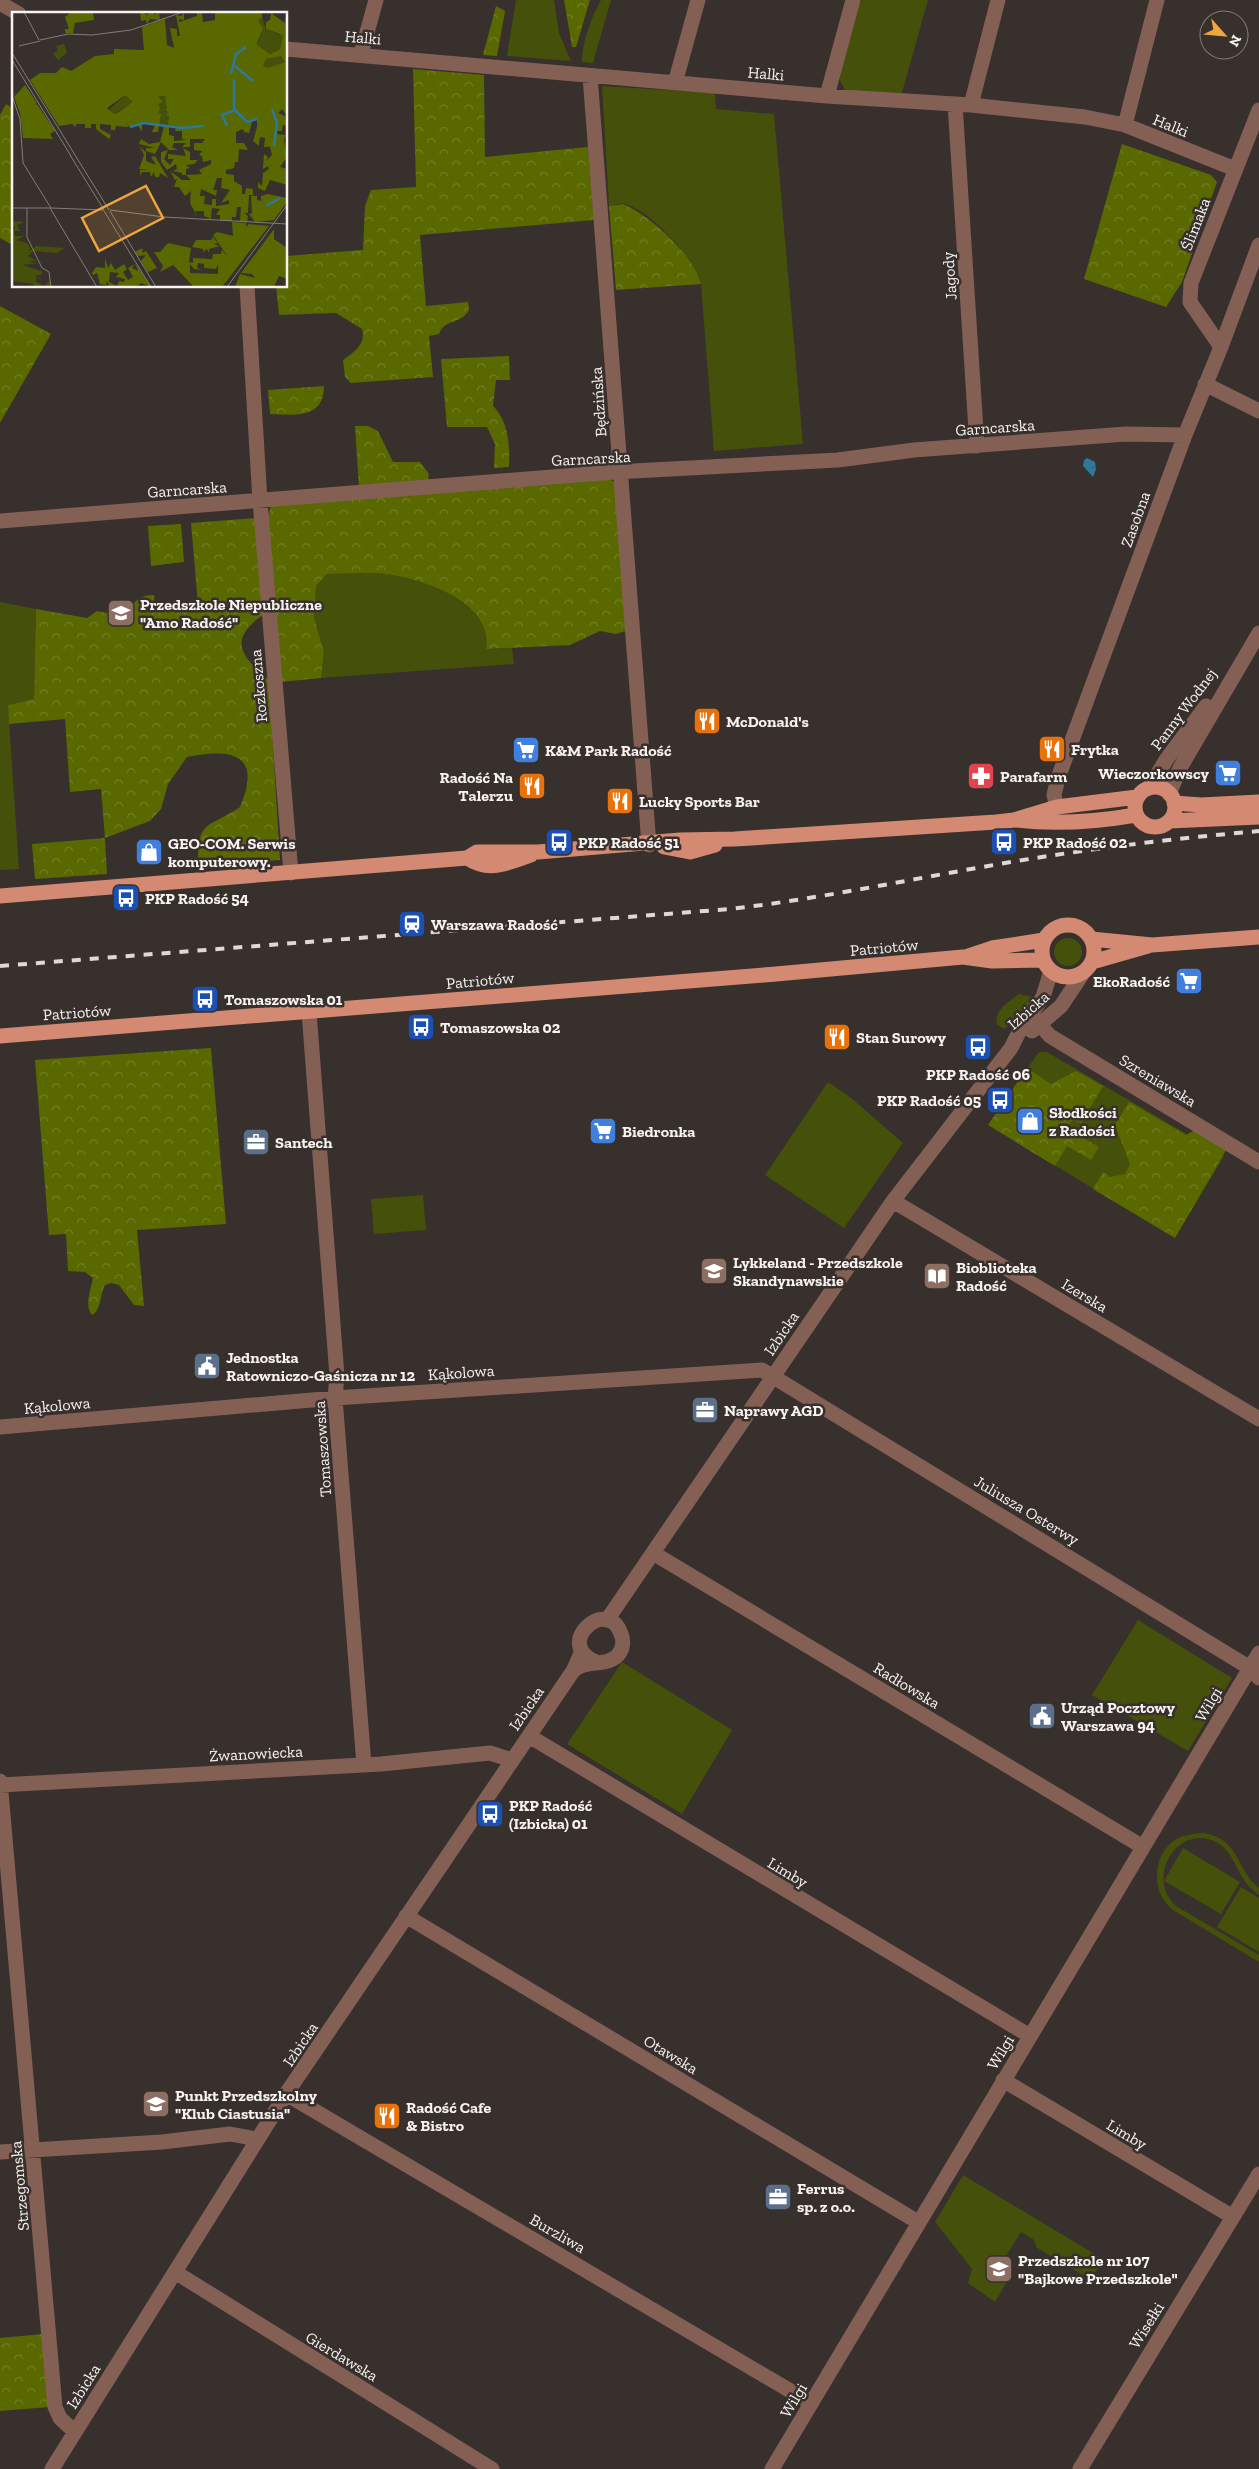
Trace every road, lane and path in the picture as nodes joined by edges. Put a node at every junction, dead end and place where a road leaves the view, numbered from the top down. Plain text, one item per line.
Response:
1 (376, 0) edge
2 (698, 0) edge
3 (853, 0) edge
4 (998, 0) edge
5 (1158, 0) edge
6 (0, 4) edge
7 (18, 8) edge
8 (288, 49) edge
9 (361, 54) junction
10 (590, 76) junction
11 (675, 83) junction
12 (827, 96) junction
13 (955, 104) junction
14 (971, 105) junction
15 (1259, 110) edge
16 (1124, 125) junction
17 (1235, 169) junction
18 (1259, 245) edge
19 (247, 288) edge
20 (1221, 347) junction
21 (1205, 384) junction
22 (1259, 411) edge
23 (1184, 434) junction
24 (977, 446) junction
25 (621, 473) junction
26 (260, 501) junction
27 (0, 521) edge
28 (1259, 632) edge
29 (1247, 653) junction
30 (1149, 788) junction
31 (1137, 798) junction
32 (1172, 799) junction
33 (1259, 802) edge
34 (1057, 807) junction
35 (1136, 814) junction
36 (1259, 817) edge
37 (1014, 820) junction
38 (1169, 821) junction
39 (649, 845) junction
40 (291, 873) junction
41 (0, 896) edge
42 (1259, 937) edge
43 (1091, 939) junction
44 (1044, 940) junction
45 (1152, 945) junction
46 (964, 958) junction
47 (1047, 965) junction
48 (1088, 967) junction
49 (309, 1012) junction
50 (1040, 1025) junction
51 (0, 1036) edge
52 (1011, 1048) junction
53 (1259, 1162) edge
54 (893, 1201) junction
55 (773, 1377) junction
56 (335, 1398) junction
57 (1259, 1419) edge
58 (0, 1427) edge
59 (653, 1553) junction
60 (607, 1620) junction
61 (582, 1651) junction
62 (1259, 1653) edge
63 (596, 1662) junction
64 (573, 1671) junction
65 (1254, 1673) edge
66 (529, 1736) junction
67 (512, 1760) junction
68 (364, 1765) junction
69 (0, 1780) edge
70 (0, 1785) edge
71 (1143, 1847) junction
72 (406, 1916) junction
73 (1030, 2036) junction
74 (1003, 2080) junction
75 (286, 2094) junction
76 (258, 2139) junction
77 (33, 2149) junction
78 (0, 2152) edge
79 (1259, 2174) edge
80 (1233, 2217) junction
81 (918, 2222) junction
82 (174, 2272) junction
83 (811, 2403) junction
84 (75, 2432) junction
85 (52, 2469) edge
86 (492, 2469) edge
87 (772, 2469) edge
88 (1080, 2469) edge

1 - 9 street
2 - 11 street
3 - 12 street
4 - 14 street
5 - 16 street
6 - 7 street
8 - 9 street, Halki
9 - 10 street, Halki
10 - 11 street, Halki
10 - 25 street, Będzińska
11 - 12 street, Halki
12 - 13 street, Halki
13 - 14 street, Halki
13 - 24 street, Jagody
14 - 16 street, Halki
15 - 17 street, Ślimaka
16 - 17 street, Halki
17 - 20 street, Ślimaka
18 - 20 street, Zasobna
19 - 26 street, Rozkoszna
20 - 21 street, Zasobna
21 - 22 street
21 - 23 street, Zasobna
23 - 24 street, Garncarska
23 - 34 street, Zasobna
24 - 25 street, Garncarska
25 - 26 street, Garncarska
25 - 39 street, Będzińska
26 - 27 street, Garncarska
26 - 40 street, Rozkoszna
28 - 29 street, Panny Wodnej
29 - 30 street, Panny Wodnej
29 - 32 street, Panny Wodnej
30 - 31 main road
30 - 32 main road
31 - 34 main road
31 - 35 main road
32 - 33 main road
32 - 38 main road
34 - 37 main road
35 - 37 main road
35 - 38 main road
36 - 38 main road
37 - 39 main road
39 - 40 main road
40 - 41 main road
42 - 45 main road
43 - 44 main road
43 - 45 main road
43 - 48 main road
44 - 46 main road, Patriotów
44 - 47 main road
45 - 48 main road
46 - 47 main road, Patriotów
46 - 49 main road, Patriotów
47 - 48 main road
47 - 52 street, Izbicka
48 - 50 street, Izbicka
49 - 51 main road, Patriotów
49 - 56 street, Tomaszowska
50 - 52 street, Izbicka
50 - 53 street, Szreniawska
52 - 54 street, Izbicka
54 - 55 street, Izbicka
54 - 57 street, Izerska
55 - 56 street, Kąkolowa
55 - 59 street, Izbicka
55 - 65 street, Juliusza Osterwy
56 - 58 street, Kąkolowa
56 - 68 street, Tomaszowska
59 - 60 street, Izbicka
59 - 71 street, Radłowska
60 - 61 street
60 - 63 street
61 - 63 street
61 - 64 street, Izbicka
62 - 65 street, Wilgi
63 - 64 street
64 - 66 street, Izbicka
65 - 71 street, Wilgi
66 - 67 street, Izbicka
66 - 73 street, Limby
67 - 68 street, Żwanowiecka
67 - 72 street, Izbicka
68 - 70 street, Żwanowiecka
69 - 70 street, Strzegomska
70 - 77 street, Strzegomska
71 - 73 street, Wilgi
72 - 75 street, Izbicka
72 - 81 street, Otawska
73 - 74 street, Wilgi
74 - 80 street, Limby
74 - 81 street, Wilgi
75 - 76 street, Izbicka
75 - 83 street, Burzliwa
76 - 77 street
76 - 82 street, Izbicka
77 - 78 street
77 - 84 street, Strzegomska
79 - 80 street, Wisełki
80 - 88 street, Wisełki
81 - 83 street, Wilgi
82 - 84 street, Izbicka
82 - 86 street, Gierdawska
83 - 87 street, Wilgi
84 - 85 street, Izbicka

